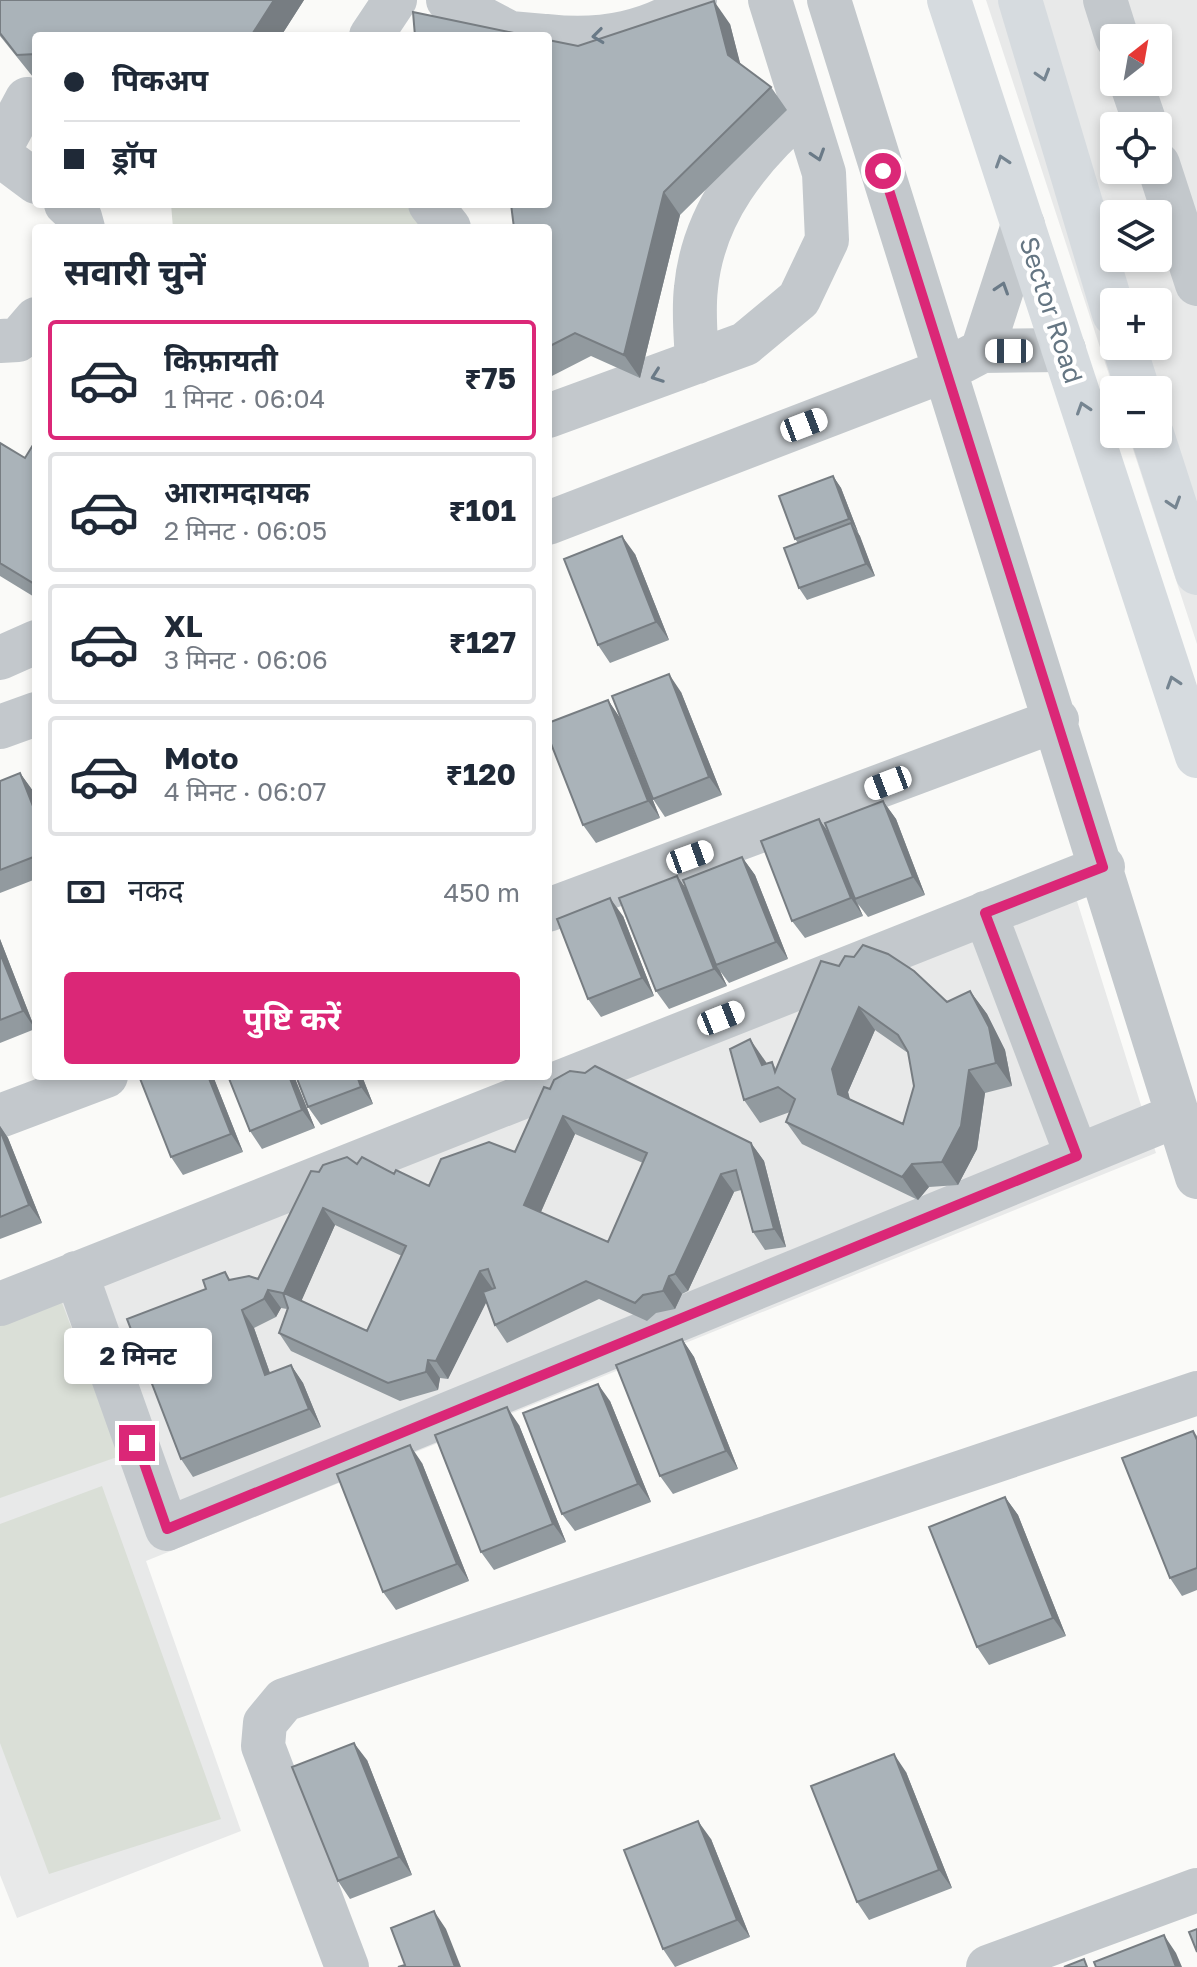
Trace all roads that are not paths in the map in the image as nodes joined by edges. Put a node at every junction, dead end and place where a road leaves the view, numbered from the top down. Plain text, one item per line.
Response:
1 (395, 0) edge
2 (448, 0) edge
3 (695, 0) edge
4 (770, 0) edge
5 (829, 0) edge
6 (949, 0) edge
7 (1020, 0) edge
8 (1105, 0) edge
9 (1113, 24) edge
10 (374, 32) edge
11 (508, 32) edge
12 (552, 37) edge
13 (21, 96) edge
14 (804, 109) junction
15 (0, 149) edge
16 (0, 155) edge
17 (32, 179) edge
18 (1164, 184) edge
19 (70, 208) edge
20 (433, 208) edge
21 (82, 224) edge
22 (446, 224) edge
23 (1023, 225) junction
24 (1197, 284) edge
25 (1106, 288) edge
26 (32, 324) edge
27 (0, 341) edge
28 (1064, 350) junction
29 (964, 361) junction
30 (697, 362) junction
31 (552, 415) edge
32 (1157, 448) edge
33 (552, 521) edge
34 (1197, 573) edge
35 (32, 644) edge
36 (0, 658) edge
37 (32, 715) edge
38 (1057, 720) junction
39 (0, 727) edge
40 (1197, 756) edge
41 (1103, 867) junction
42 (552, 909) edge
43 (985, 913) junction
44 (95, 1080) edge
45 (1178, 1115) junction
46 (0, 1116) edge
47 (1077, 1156) junction
48 (1197, 1177) edge
49 (76, 1273) junction
50 (0, 1304) edge
51 (1197, 1393) edge
52 (1197, 1890) edge
53 (347, 1967) edge
54 (988, 1967) edge

1 - 10 street
2 - 11 street
3 -> 12 street
4 - 14 street
5 - 29 street
23 -> 6 main road, Sector Road
7 -> 25 main road
8 - 9 street
13 - 15 street
14 - 30 street
14 -> 30 street
16 - 17 street
18 - 24 street
19 - 21 street
20 - 22 street
23 - 28 main road, Sector Road
29 -> 23 street
26 - 27 street
28 - 29 street
40 -> 28 main road, Sector Road
29 - 33 street
29 - 38 street
30 -> 31 street
32 -> 34 main road
35 - 36 street
37 - 39 street
38 - 41 street
38 - 42 street
41 - 43 street
41 - 45 street
43 - 47 street
43 - 49 street
44 - 46 street
45 - 47 street
45 - 48 street
47 - 49 street
49 - 50 street
51 - 53 street
52 - 54 street

